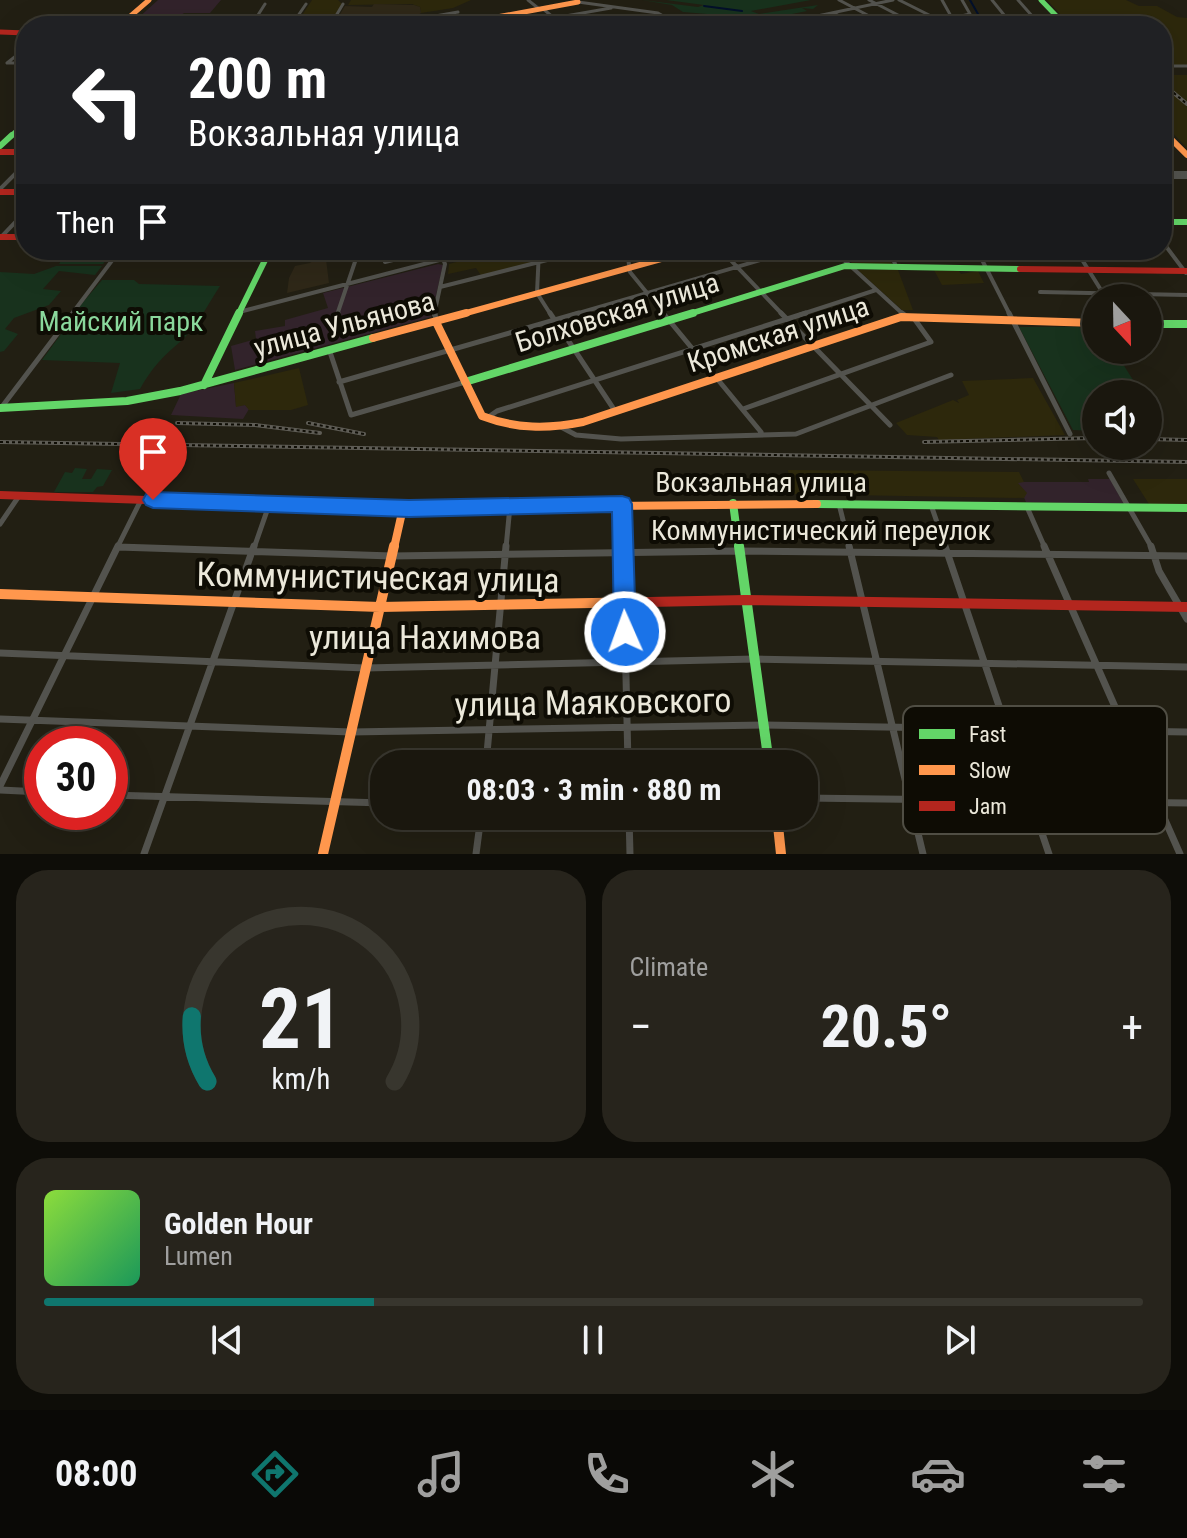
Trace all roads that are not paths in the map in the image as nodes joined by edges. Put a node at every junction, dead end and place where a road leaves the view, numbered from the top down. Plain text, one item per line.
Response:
1 (152, 0) edge
2 (528, 0) edge
3 (836, 0) edge
4 (869, 0) edge
5 (893, 0) edge
6 (899, 0) edge
7 (962, 0) edge
8 (992, 0) edge
9 (1018, 0) edge
10 (1040, 1) edge
11 (578, 2) edge
12 (265, 4) dead end
13 (306, 4) dead end
14 (343, 4) dead end
15 (876, 4) junction
16 (616, 7) junction
17 (540, 8) junction
18 (854, 8) junction
19 (458, 12) dead end
20 (833, 13) junction
21 (132, 16) edge
22 (138, 16) edge
23 (259, 16) edge
24 (298, 16) edge
25 (336, 16) edge
26 (431, 16) edge
27 (499, 16) edge
28 (551, 16) edge
29 (565, 16) edge
30 (663, 16) edge
31 (820, 16) edge
32 (839, 16) edge
33 (869, 16) edge
34 (899, 16) edge
35 (931, 16) edge
36 (961, 16) edge
37 (1005, 16) edge
38 (1032, 16) edge
39 (1056, 16) edge
40 (16, 56) edge
41 (16, 63) edge
42 (16, 130) edge
43 (1172, 139) edge
44 (0, 146) edge
45 (1187, 155) edge
46 (16, 173) edge
47 (0, 190) edge
48 (16, 221) edge
49 (1, 237) edge
50 (1172, 254) edge
51 (112, 260) edge
52 (265, 260) edge
53 (356, 260) edge
54 (440, 260) joint
55 (537, 260) edge
56 (549, 260) edge
57 (628, 260) edge
58 (658, 260) edge
59 (730, 260) edge
60 (761, 260) edge
61 (844, 260) edge
62 (893, 260) edge
63 (982, 260) edge
64 (1082, 260) edge
65 (537, 263) junction
66 (850, 266) junction
67 (896, 266) junction
68 (737, 267) junction
69 (986, 267) junction
70 (629, 268) junction
71 (1088, 270) junction
72 (1186, 272) edge
73 (348, 284) junction
74 (1097, 284) edge
75 (440, 287) junction
76 (876, 290) junction
77 (761, 291) junction
78 (647, 292) junction
79 (1040, 292) dead end
80 (537, 293) junction
81 (1082, 295) edge
82 (1162, 295) edge
83 (1187, 295) edge
84 (239, 312) junction
85 (909, 317) junction
86 (336, 318) dead end
87 (788, 318) junction
88 (670, 319) junction
89 (554, 321) junction
90 (1012, 321) junction
91 (436, 322) junction
92 (1082, 323) edge
93 (1162, 324) edge
94 (1187, 324) edge
95 (814, 345) junction
96 (573, 348) junction
97 (695, 349) junction
98 (451, 350) junction
99 (330, 352) junction
100 (212, 369) junction
101 (843, 374) junction
102 (951, 375) dead end
103 (235, 376) junction
104 (717, 377) junction
105 (593, 379) junction
106 (339, 382) junction
107 (465, 382) junction
108 (204, 385) junction
109 (871, 404) junction
110 (0, 408) edge
111 (743, 409) junction
112 (615, 411) junction
113 (483, 417) junction
114 (890, 425) dead end
115 (560, 427) junction
116 (761, 433) junction
117 (1070, 434) dead end
118 (1109, 473) dead end
119 (0, 495) edge
120 (19, 496) junction
121 (142, 499) junction
122 (733, 503) junction
123 (269, 504) junction
124 (622, 504) junction
125 (839, 504) junction
126 (510, 505) junction
127 (931, 505) junction
128 (1026, 506) junction
129 (1129, 507) junction
130 (403, 508) junction
131 (1187, 508) edge
132 (0, 524) edge
133 (118, 547) junction
134 (253, 551) junction
135 (738, 551) junction
136 (851, 552) junction
137 (949, 552) junction
138 (1047, 552) junction
139 (623, 553) junction
140 (506, 555) junction
141 (1154, 555) junction
142 (392, 556) junction
143 (1187, 556) edge
144 (0, 594) edge
145 (93, 597) junction
146 (745, 600) junction
147 (233, 602) junction
148 (863, 603) junction
149 (624, 604) junction
150 (966, 604) junction
151 (501, 606) junction
152 (380, 607) junction
153 (1071, 607) junction
154 (1184, 607) edge
155 (1187, 619) edge
156 (0, 653) edge
157 (65, 654) junction
158 (754, 659) junction
159 (213, 660) junction
160 (626, 660) junction
161 (877, 662) junction
162 (987, 663) junction
163 (496, 664) junction
164 (1097, 665) junction
165 (1187, 667) edge
166 (365, 668) junction
167 (1001, 706) edge
168 (1115, 706) edge
169 (0, 719) edge
170 (32, 720) junction
171 (189, 725) junction
172 (764, 725) junction
173 (893, 726) junction
174 (903, 726) edge
175 (627, 729) junction
176 (489, 730) junction
177 (351, 732) junction
178 (1167, 732) edge
179 (1187, 732) edge
180 (487, 750) edge
181 (628, 750) edge
182 (767, 750) edge
183 (903, 768) edge
184 (0, 788) edge
185 (24, 790) edge
186 (128, 796) edge
187 (164, 797) junction
188 (818, 798) edge
189 (903, 798) edge
190 (1167, 802) edge
191 (370, 803) edge
192 (1187, 803) edge
193 (335, 804) junction
194 (1167, 825) edge
195 (479, 830) edge
196 (629, 830) edge
197 (778, 830) edge
198 (918, 834) edge
199 (1043, 834) edge
200 (144, 854) edge
201 (323, 854) edge
202 (476, 854) edge
203 (630, 854) edge
204 (781, 854) edge
205 (923, 854) edge
206 (1049, 854) edge
207 (1180, 854) edge

1 - 21 street
1 - 22 street
2 - 17 street
3 - 18 street
4 - 15 street
5 - 15 street
6 - 35 street
7 - 36 street
8 - 37 street
9 - 38 street
10 - 39 street
11 - 16 street
11 - 17 street
12 - 23 street
13 - 24 street
14 - 25 street
15 - 18 street
15 - 34 street
16 - 29 street
16 - 30 street
17 - 27 street
17 - 28 street
18 - 20 street
18 - 33 street
19 - 26 street
20 - 31 street
20 - 32 street
40 - 41 street
42 - 44 street
43 - 45 street
46 - 47 street
48 - 49 street
50 - 72 street
51 - 110 street
52 - 84 street
53 - 73 street
54 - 73 street
54 - 75 street
55 - 65 street
56 - 65 street
57 - 70 street
58 - 70 street, улица Ульянова
59 - 68 street
60 - 68 street
61 - 66 street
62 - 67 street
63 - 69 street
64 - 71 street
65 - 75 street
65 - 80 street
66 - 67 street, Болховская улица
66 - 76 street
66 - 77 street, Болховская улица
67 - 69 street, Болховская улица
68 - 77 street
68 - 78 street
69 - 71 street, Болховская улица
69 - 90 street
70 - 78 street
70 - 80 street, улица Ульянова
71 - 72 street, Болховская улица
71 - 74 street
73 - 84 street
73 - 86 street
75 - 91 street
76 - 85 street
76 - 87 street
77 - 87 street
77 - 88 street, Болховская улица
78 - 88 street
78 - 89 street
79 - 81 street
80 - 89 street
80 - 91 street, улица Ульянова
82 - 83 street
84 - 100 street
85 - 90 street, Кромская улица
85 - 95 street, Кромская улица
85 - 101 street
87 - 95 street
87 - 97 street
88 - 96 street, Болховская улица
88 - 97 street
89 - 96 street
89 - 98 street
90 - 92 street, Кромская улица
90 - 117 street
91 - 98 street
91 - 99 street, улица Ульянова
93 - 94 street
95 - 101 street
95 - 104 street, Кромская улица
96 - 105 street
96 - 107 street, Болховская улица
97 - 104 street
97 - 105 street
98 - 106 street
98 - 107 street
99 - 103 street, улица Ульянова
99 - 106 street
100 - 103 street
100 - 108 street
101 - 109 street
101 - 111 street
102 - 109 street
103 - 108 street, улица Ульянова
104 - 111 street
104 - 112 street, Кромская улица
105 - 112 street
105 - 113 street
106 - 107 street, Болховская улица
107 - 113 street
108 - 110 street, улица Ульянова
109 - 114 street
109 - 116 street
111 - 116 street
112 - 115 street, Кромская улица
113 - 115 street, Кромская улица
115 - 116 street
118 - 129 street
119 - 120 street, Вокзальная улица
120 - 121 street, Вокзальная улица
120 - 132 street
121 - 123 street, Вокзальная улица
121 - 133 street
122 - 124 street, Вокзальная улица
122 - 125 street, Вокзальная улица
122 - 135 street
123 - 130 street, Вокзальная улица
123 - 134 street
124 - 126 street, Вокзальная улица
124 - 139 street
125 - 127 street, Вокзальная улица
125 - 136 street
126 - 130 street, Вокзальная улица
126 - 140 street
127 - 128 street, Вокзальная улица
127 - 137 street
128 - 129 street, Вокзальная улица
128 - 138 street
129 - 131 street, Вокзальная улица
129 - 141 street
130 - 142 street
133 - 134 street, Коммунистический переулок
133 - 145 street
134 - 142 street, Коммунистический переулок
134 - 147 street
135 - 136 street, Коммунистический переулок
135 - 139 street, Коммунистический переулок
135 - 146 street
136 - 137 street, Коммунистический переулок
136 - 148 street
137 - 138 street, Коммунистический переулок
137 - 150 street
138 - 141 street, Коммунистический переулок
138 - 153 street
139 - 140 street, Коммунистический переулок
139 - 149 street
140 - 142 street, Коммунистический переулок
140 - 151 street
141 - 143 street, Коммунистический переулок
141 - 154 street
142 - 152 street
144 - 145 street, Коммунистическая улица
145 - 147 street, Коммунистическая улица
145 - 157 street
146 - 148 street, Коммунистическая улица
146 - 149 street, Коммунистическая улица
146 - 158 street
147 - 152 street, Коммунистическая улица
147 - 159 street
148 - 150 street, Коммунистическая улица
148 - 161 street
149 - 151 street, Коммунистическая улица
149 - 160 street
150 - 153 street, Коммунистическая улица
150 - 162 street
151 - 152 street, Коммунистическая улица
151 - 163 street
152 - 166 street
153 - 154 street, Коммунистическая улица
153 - 164 street
154 - 155 street
156 - 157 street, улица Нахимова
157 - 159 street, улица Нахимова
157 - 170 street
158 - 160 street, улица Нахимова
158 - 161 street, улица Нахимова
158 - 172 street
159 - 166 street, улица Нахимова
159 - 171 street
160 - 163 street, улица Нахимова
160 - 175 street
161 - 162 street, улица Нахимова
161 - 173 street
162 - 164 street, улица Нахимова
162 - 167 street
163 - 166 street, улица Нахимова
163 - 176 street
164 - 165 street, улица Нахимова
164 - 168 street
166 - 177 street
169 - 170 street, улица Маяковского
170 - 171 street, улица Маяковского
170 - 184 street
171 - 177 street, улица Маяковского
171 - 187 street
172 - 173 street, улица Маяковского
172 - 175 street, улица Маяковского
172 - 182 street
173 - 174 street, улица Маяковского
173 - 183 street
175 - 176 street, улица Маяковского
175 - 181 street
176 - 177 street, улица Маяковского
176 - 180 street
177 - 193 street
178 - 179 street, улица Маяковского
184 - 185 street
186 - 187 street
187 - 193 street
187 - 200 street
188 - 189 street
190 - 192 street
191 - 193 street
193 - 201 street
194 - 207 street
195 - 202 street
196 - 203 street
197 - 204 street
198 - 205 street
199 - 206 street

